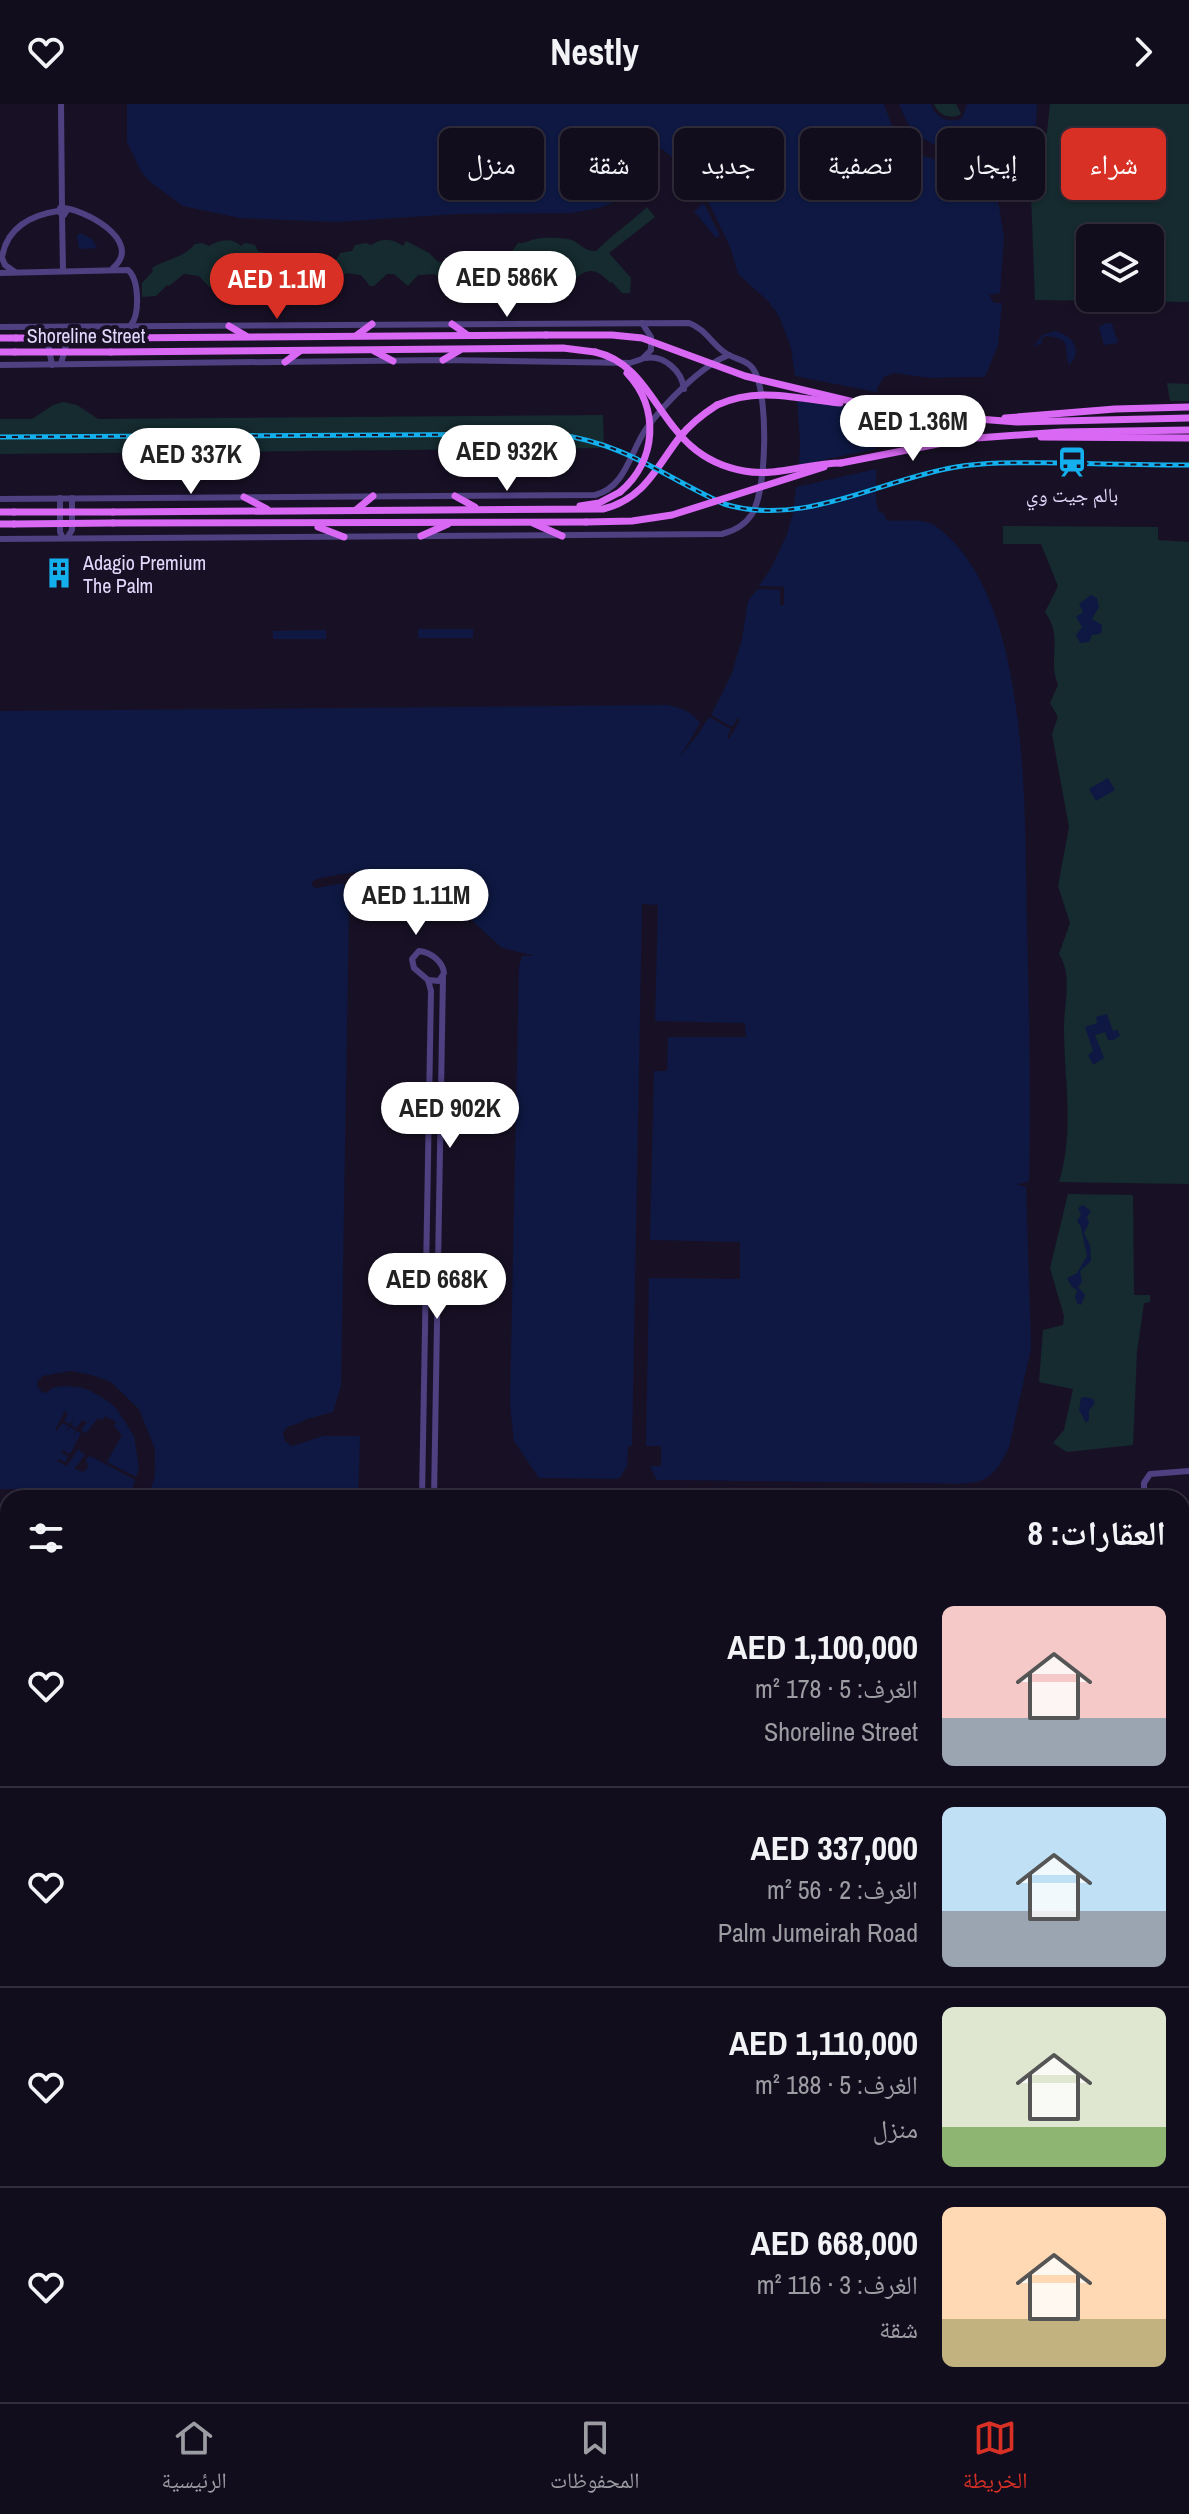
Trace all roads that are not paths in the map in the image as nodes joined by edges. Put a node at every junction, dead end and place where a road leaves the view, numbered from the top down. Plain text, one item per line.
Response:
1 (61, 104) edge
2 (62, 211) junction
3 (112, 269) junction
4 (63, 270) junction
5 (15, 272) junction
6 (0, 273) edge
7 (642, 323) junction
8 (372, 324) junction
9 (452, 324) junction
10 (129, 326) junction
11 (229, 326) junction
12 (0, 327) edge
13 (51, 327) junction
14 (61, 327) junction
15 (468, 335) junction
16 (355, 336) junction
17 (248, 337) junction
18 (0, 338) edge
19 (462, 349) junction
20 (302, 350) junction
21 (372, 350) junction
22 (0, 352) edge
23 (595, 352) junction
24 (729, 355) junction
25 (642, 359) junction
26 (443, 360) junction
27 (393, 361) junction
28 (285, 362) junction
29 (61, 364) junction
30 (0, 365) edge
31 (52, 365) junction
32 (684, 389) junction
33 (858, 403) junction
34 (1189, 407) edge
35 (1189, 418) edge
36 (991, 420) junction
37 (1189, 430) edge
38 (1035, 436) junction
39 (1189, 438) edge
40 (841, 463) junction
41 (373, 496) junction
42 (455, 496) junction
43 (244, 497) junction
44 (60, 498) junction
45 (72, 498) junction
46 (0, 499) edge
47 (477, 509) junction
48 (550, 509) junction
49 (269, 510) junction
50 (356, 510) junction
51 (0, 512) edge
52 (531, 522) junction
53 (451, 523) junction
54 (0, 524) edge
55 (313, 524) junction
56 (421, 536) junction
57 (562, 536) junction
58 (344, 537) junction
59 (65, 538) junction
60 (0, 539) edge
61 (443, 976) junction
62 (428, 980) junction
63 (431, 1013) junction
64 (443, 1031) junction
65 (424, 1115) dead end
66 (429, 1123) junction
67 (428, 1158) junction
68 (428, 1176) junction
69 (422, 1184) dead end
70 (441, 1197) junction
71 (425, 1343) junction
72 (437, 1358) junction
73 (1189, 1471) edge
74 (422, 1490) edge
75 (434, 1490) edge
76 (1144, 1490) edge

1 - 2 street
2 - 3 street
2 - 4 street
2 - 5 street
3 - 4 street
3 - 10 street
4 - 5 street
5 - 6 street
7 - 9 street
7 - 24 street
7 - 25 street
8 - 9 street
8 - 11 street
8 - 16 main road
9 - 15 main road
10 - 11 street
10 - 14 street
11 - 17 main road
12 - 13 street
13 - 14 street
13 - 31 street
14 - 29 street
15 - 16 main road, Shoreline Street
15 - 33 main road, Shoreline Street, bridge
16 - 17 main road, Shoreline Street
17 - 18 main road, Shoreline Street, bridge
19 - 21 main road, Shoreline Street
19 - 23 main road, Shoreline Street
19 - 26 main road
20 - 21 main road, Shoreline Street
20 - 22 main road, Shoreline Street, bridge
20 - 28 main road
21 - 27 main road
23 - 40 main road, Shoreline Street, bridge
23 - 48 main road, bridge
24 - 32 street
24 - 57 street
25 - 26 street
25 - 32 street
26 - 27 street
27 - 28 street
28 - 29 street
29 - 31 street
30 - 31 street
32 - 42 street
33 - 36 main road
33 - 48 main road, bridge
34 - 36 main road
35 - 36 main road
37 - 38 main road
38 - 39 main road
38 - 40 main road
40 - 52 main road, bridge
41 - 42 street
41 - 43 street
41 - 50 main road
42 - 47 main road
43 - 45 street
43 - 49 main road
44 - 45 street
44 - 46 street
44 - 59 street
45 - 59 street
47 - 48 main road
47 - 50 main road
49 - 50 main road
49 - 51 main road, bridge
52 - 53 main road
52 - 57 main road
53 - 55 main road
53 - 56 main road
54 - 55 main road, bridge
55 - 58 main road
56 - 57 street
56 - 58 street
58 - 59 street
59 - 60 street
61 - 62 street
61 - 62 street
61 - 64 street
62 - 63 street
63 - 64 street
63 - 66 street
64 - 70 street
65 - 66 street
66 - 67 street
67 - 68 street
67 - 70 street
68 - 69 street
68 - 71 street
70 - 72 street
71 - 72 street
71 - 74 street
72 - 75 street
73 - 76 street

